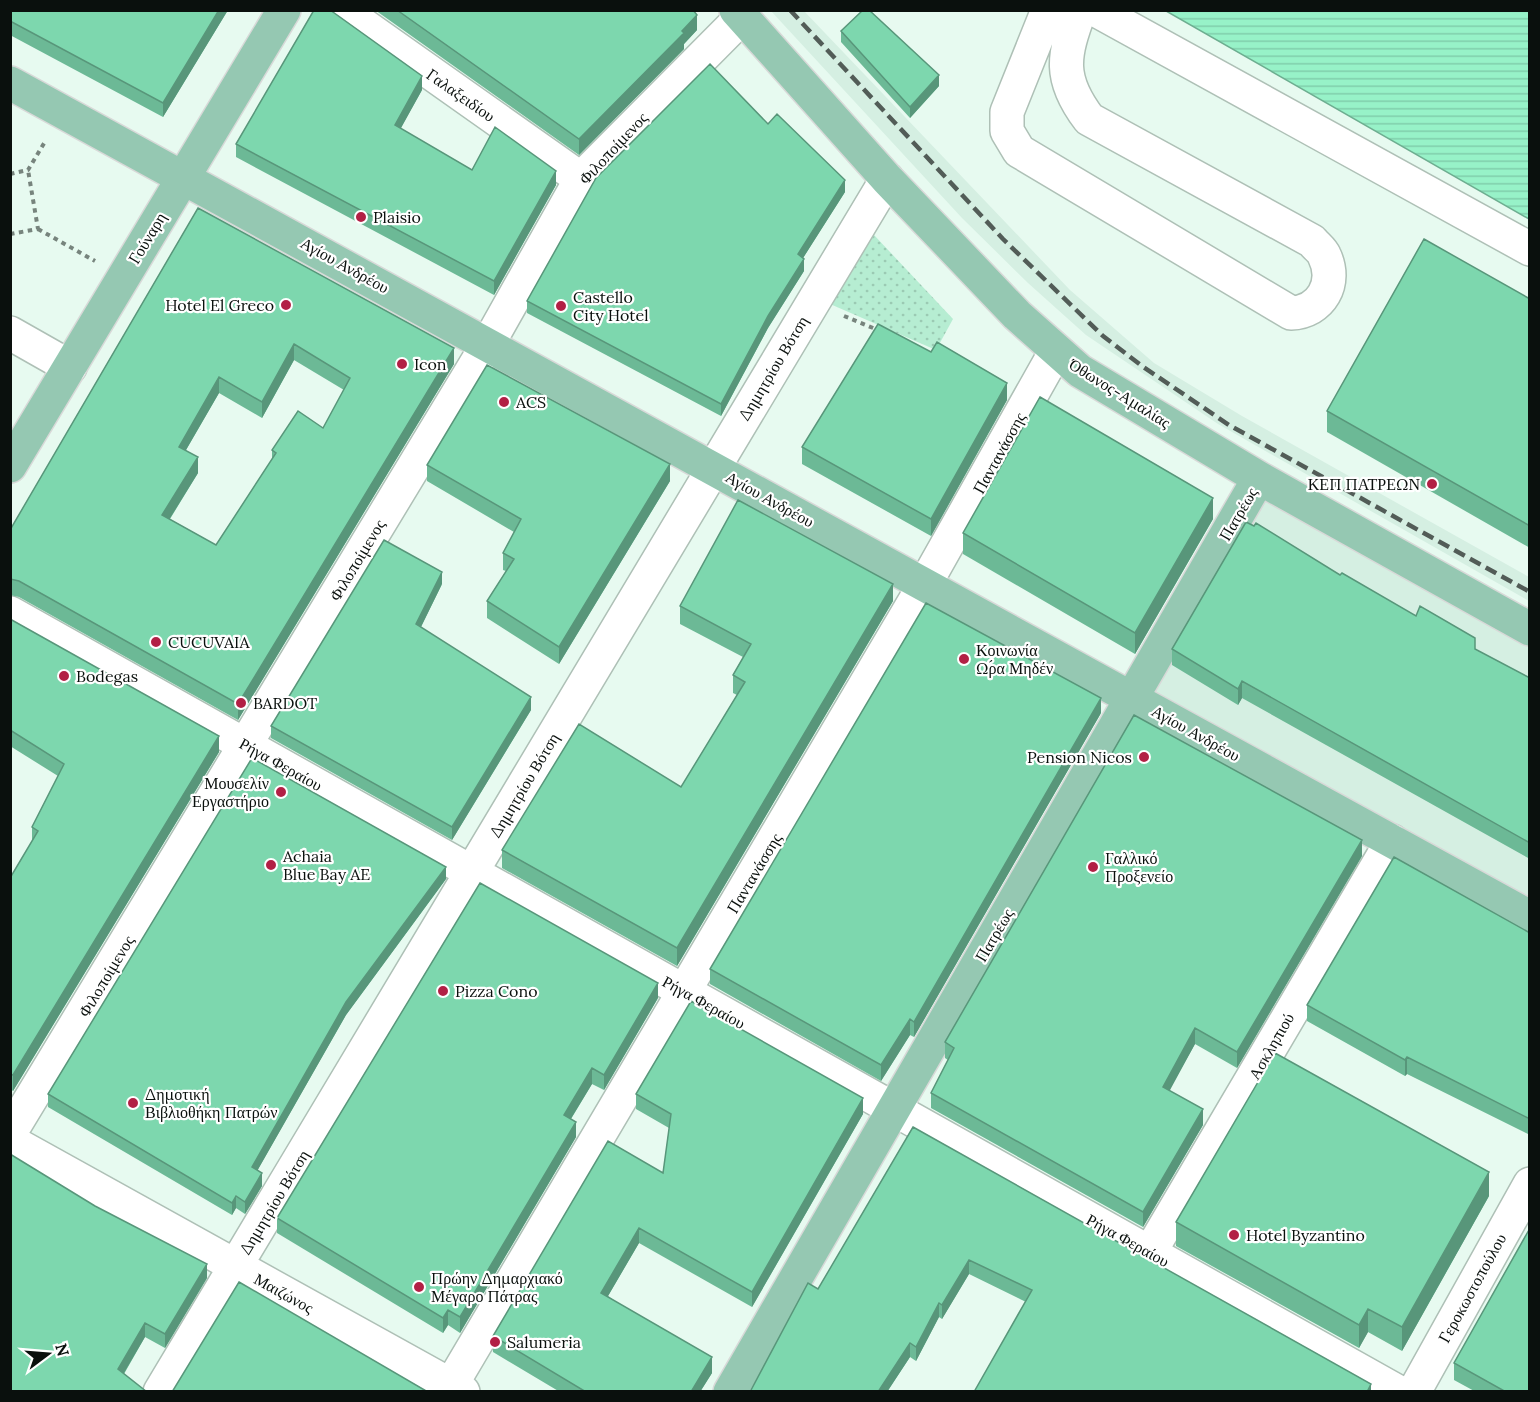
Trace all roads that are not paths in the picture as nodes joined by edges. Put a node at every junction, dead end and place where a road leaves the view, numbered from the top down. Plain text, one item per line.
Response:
1 (284, 10) edge
2 (342, 10) edge
3 (1048, 10) edge
4 (1080, 10) edge
5 (1096, 10) edge
6 (739, 14) edge
7 (10, 82) edge
8 (184, 176) junction
9 (581, 179) junction
10 (887, 179) junction
11 (1530, 249) edge
12 (10, 333) edge
13 (488, 344) junction
14 (1056, 351) junction
15 (70, 367) junction
16 (10, 466) edge
17 (714, 468) junction
18 (1259, 478) junction
19 (925, 584) junction
20 (10, 612) edge
21 (1530, 629) edge
22 (1132, 698) junction
23 (246, 744) junction
24 (1392, 841) junction
25 (472, 872) junction
26 (1530, 916) edge
27 (684, 991) junction
28 (894, 1108) junction
29 (10, 1133) edge
30 (10, 1141) edge
31 (1530, 1184) edge
32 (1150, 1252) junction
33 (235, 1266) junction
34 (454, 1389) edge
35 (160, 1392) edge
36 (730, 1392) edge
37 (1398, 1392) edge
38 (1414, 1392) edge

1 - 8 main road, Γούναρη
2 - 9 street, Γαλαξειδίου
3 - 4 street
5 - 11 street
6 - 9 street, Φιλοποίμενος
6 - 10 main road, Όθωνος-Αμαλίας
7 - 8 main road, Αγίου Ανδρέου
8 - 13 main road, Αγίου Ανδρέου
8 - 15 main road, Γούναρη
9 - 13 street, Φιλοποίμενος
10 - 14 main road, Όθωνος-Αμαλίας
10 - 17 street, Δημητρίου Βότση
12 - 15 street
13 - 17 main road, Αγίου Ανδρέου
13 - 23 street, Φιλοποίμενος
14 - 18 main road, Όθωνος-Αμαλίας
14 - 19 street, Παντανάσσης
15 - 16 main road, Γούναρη
17 - 19 main road, Αγίου Ανδρέου
17 - 25 street, Δημητρίου Βότση
18 - 21 main road, Όθωνος-Αμαλίας
18 - 22 main road, Πατρέως
19 - 22 main road, Αγίου Ανδρέου
19 - 27 street, Παντανάσσης
20 - 23 street, Ρήγα Φεραίου
22 - 24 main road, Αγίου Ανδρέου
22 - 28 main road, Πατρέως
23 - 25 street, Ρήγα Φεραίου
23 - 29 street, Φιλοποίμενος
24 - 26 main road, Αγίου Ανδρέου
24 - 32 street, Ασκληπιού
25 - 27 street, Ρήγα Φεραίου
25 - 33 street, Δημητρίου Βότση
27 - 28 street, Ρήγα Φεραίου
27 - 34 street, Παντανάσσης
28 - 32 street, Ρήγα Φεραίου
28 - 36 main road, Πατρέως
30 - 33 street, Μαιζώνος
31 - 38 street, Γεροκωστοπούλου
32 - 37 street, Ρήγα Φεραίου
33 - 34 street, Μαιζώνος
33 - 35 street, Δημητρίου Βότση

